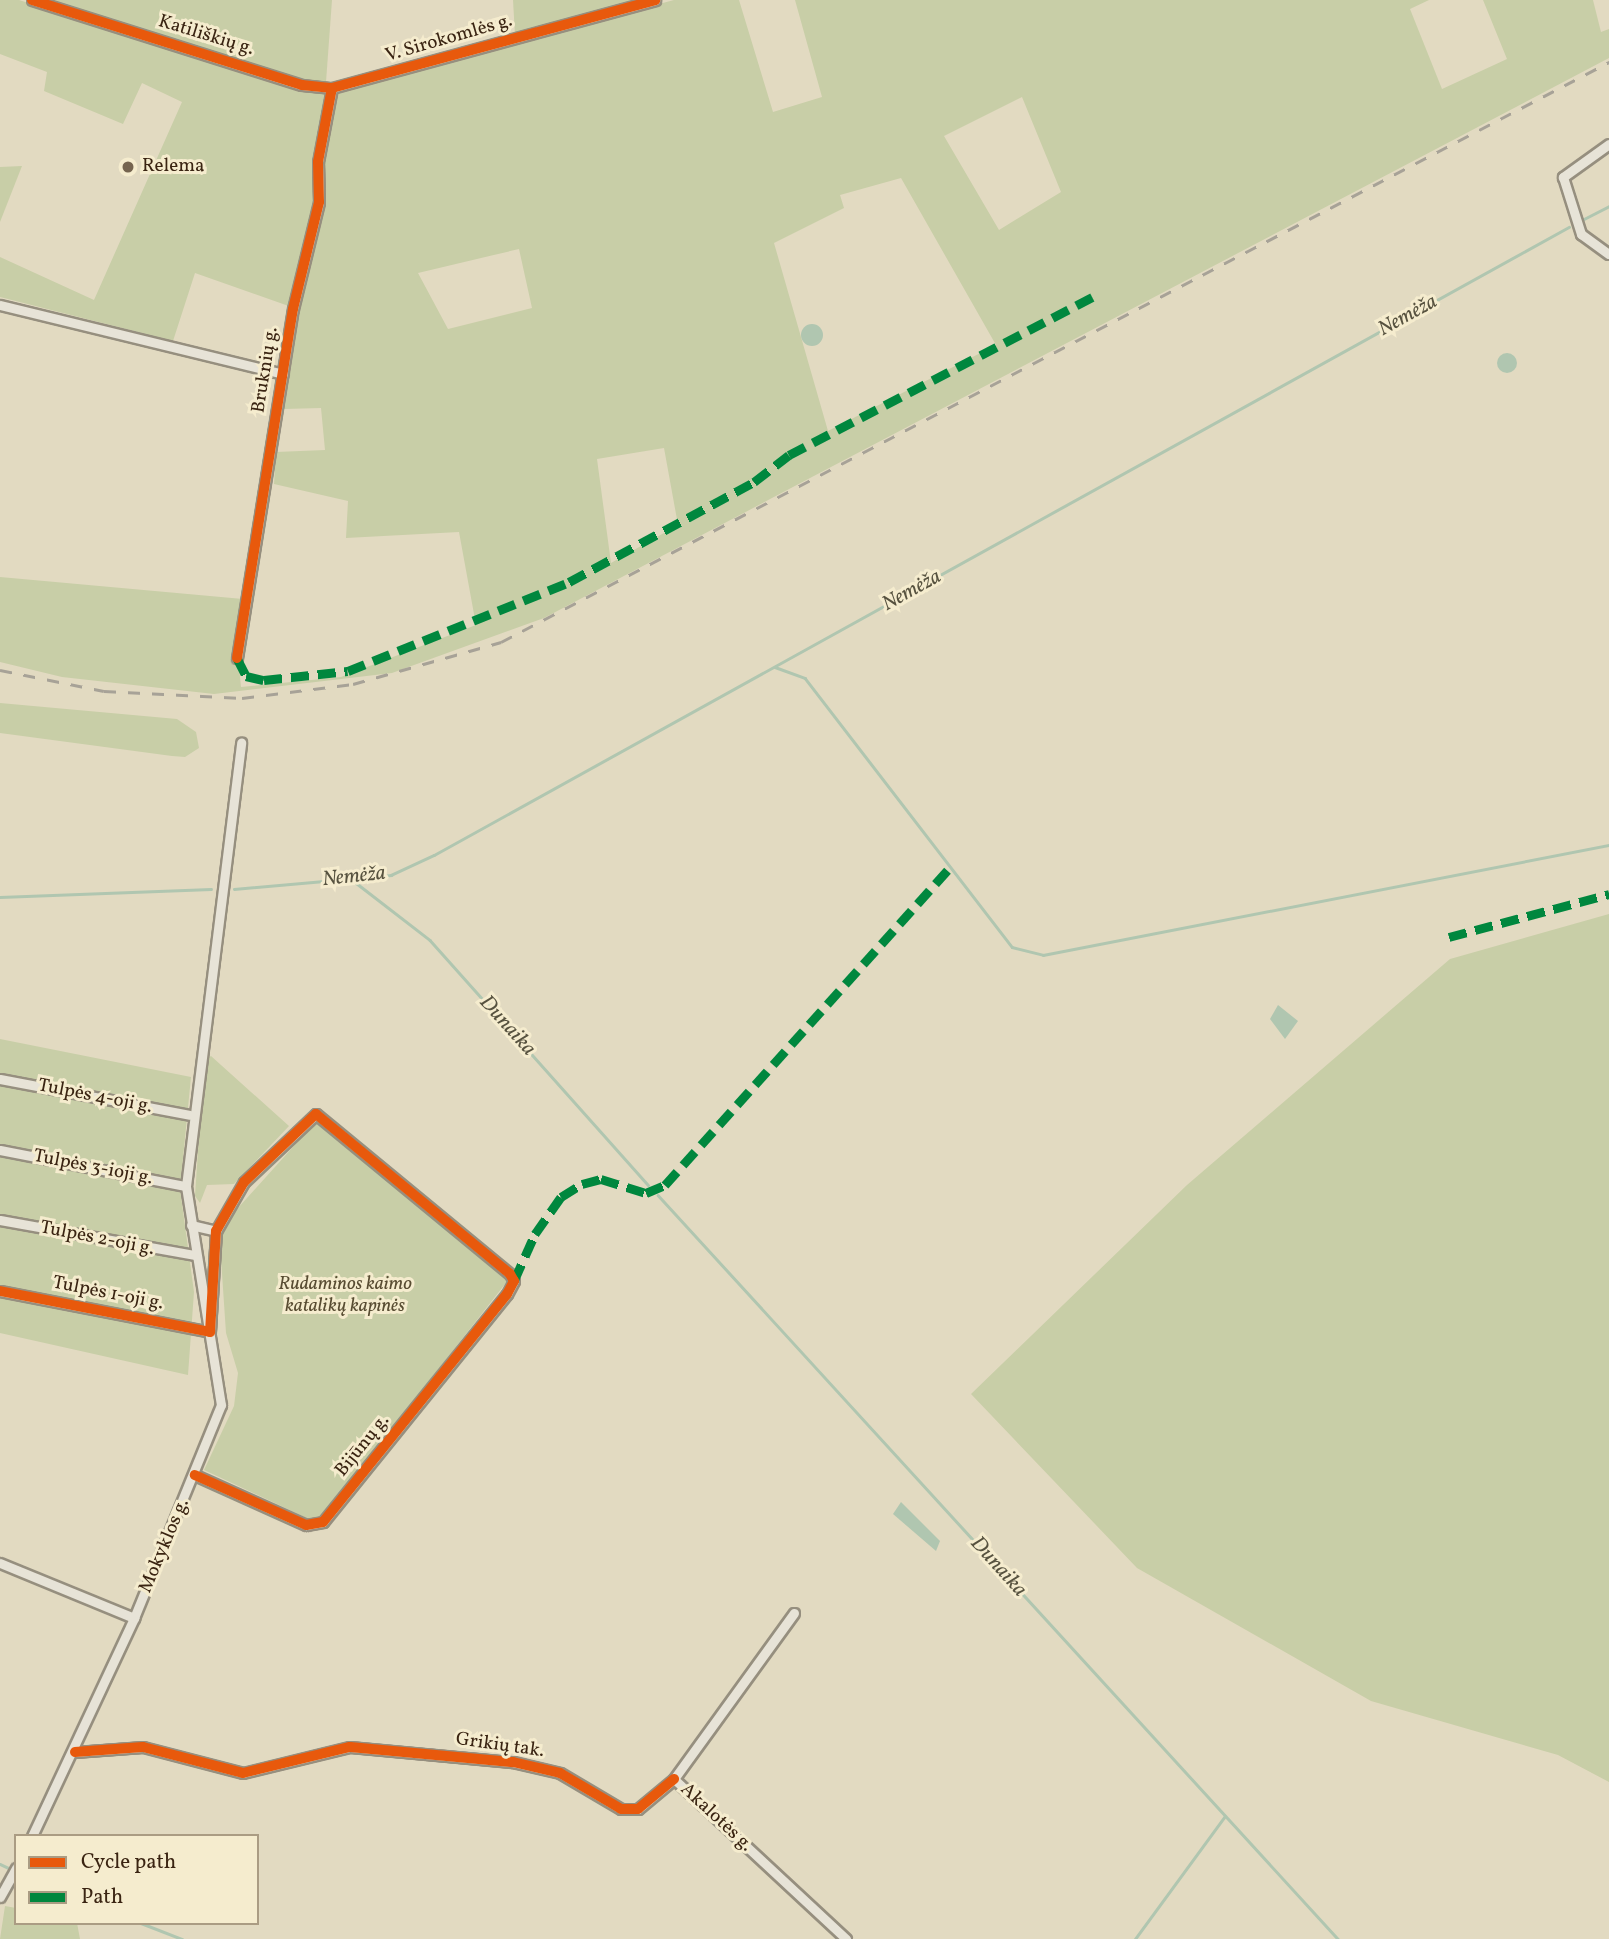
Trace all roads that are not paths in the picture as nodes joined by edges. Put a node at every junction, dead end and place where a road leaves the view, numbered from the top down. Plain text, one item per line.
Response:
1 (32, 0) edge
2 (656, 0) edge
3 (332, 88) junction
4 (1609, 144) edge
5 (1609, 254) edge
6 (0, 305) edge
7 (283, 374) junction
8 (237, 658) dead end
9 (241, 742) dead end
10 (0, 1079) edge
11 (190, 1115) junction
12 (0, 1150) edge
13 (186, 1186) junction
14 (0, 1220) edge
15 (191, 1225) junction
16 (216, 1231) junction
17 (194, 1255) junction
18 (0, 1291) edge
19 (210, 1332) junction
20 (195, 1475) junction
21 (0, 1563) edge
22 (794, 1613) dead end
23 (134, 1618) junction
24 (75, 1752) junction
25 (674, 1779) junction
26 (33, 1834) edge
27 (14, 1871) edge
28 (0, 1897) edge
29 (846, 1939) edge

1 - 3 street, Katiliškių g.
2 - 3 street, V. Sirokomlės g.
3 - 7 street, Bruknių g.
4 - 5 street
6 - 7 street
7 - 8 street, Bruknių g.
9 - 11 street, Mokyklos g.
10 - 11 street, Tulpės 4-oji g.
11 - 13 street, Mokyklos g.
12 - 13 street, Tulpės 3-ioji g.
13 - 15 street, Mokyklos g.
14 - 17 street, Tulpės 2-oji g.
15 - 16 street
15 - 17 street, Mokyklos g.
16 - 19 street
16 - 20 street, Bijūnų g.
17 - 19 street, Mokyklos g.
18 - 19 street, Tulpės 1-oji g.
19 - 20 street, Mokyklos g.
20 - 23 street, Mokyklos g.
21 - 23 street
22 - 25 street, Akalotės g.
23 - 24 street, Mokyklos g.
24 - 25 street, Grikių tak.
24 - 26 street, Mokyklos g.
25 - 29 street, Akalotės g.
27 - 28 street

